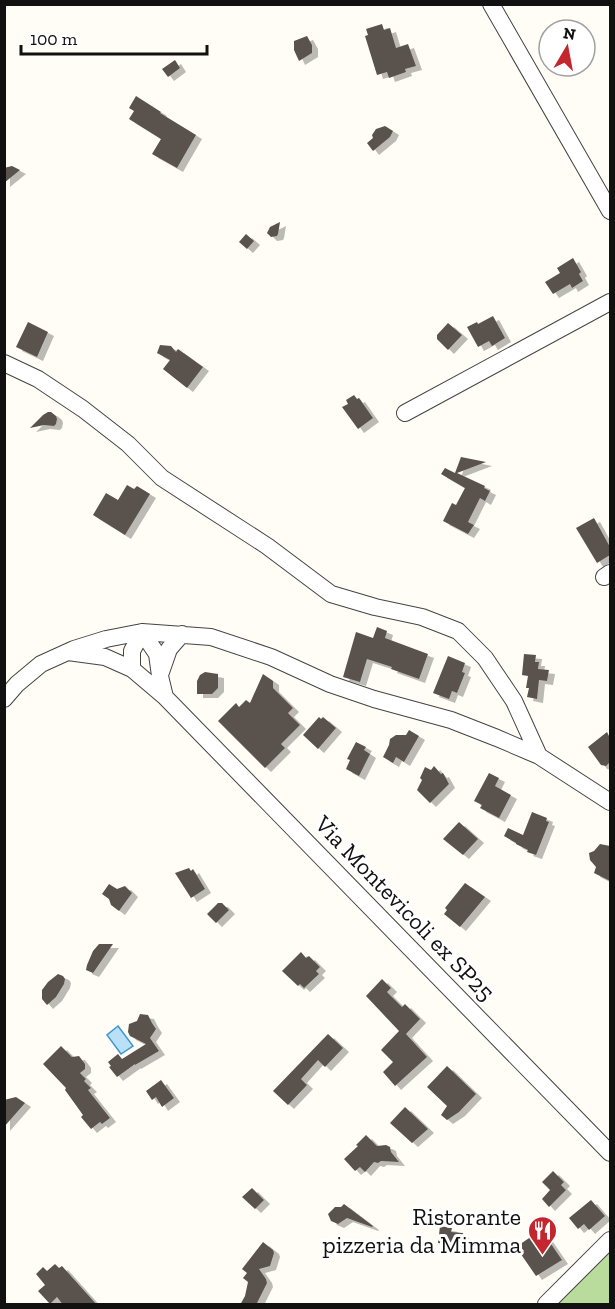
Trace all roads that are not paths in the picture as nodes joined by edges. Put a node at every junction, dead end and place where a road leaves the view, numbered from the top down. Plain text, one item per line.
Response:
1 (491, 4) edge
2 (610, 211) edge
3 (610, 302) edge
4 (4, 363) edge
5 (405, 414) dead end
6 (142, 632) junction
7 (182, 634) junction
8 (68, 652) junction
9 (132, 669) junction
10 (160, 676) junction
11 (165, 697) junction
12 (4, 699) edge
13 (539, 756) junction
14 (610, 802) edge
15 (610, 1153) edge
16 (610, 1240) edge
17 (546, 1305) edge

1 - 2 street
3 - 5 street
4 - 13 street
6 - 7 street
6 - 8 street
6 - 9 street
6 - 10 street
7 - 10 street
7 - 13 street
8 - 9 street, Via Montevicoli ex SP25
8 - 12 street
9 - 11 street, Via Montevicoli ex SP25
10 - 11 street
11 - 15 street, Via Montevicoli ex SP25
13 - 14 street
16 - 17 street

